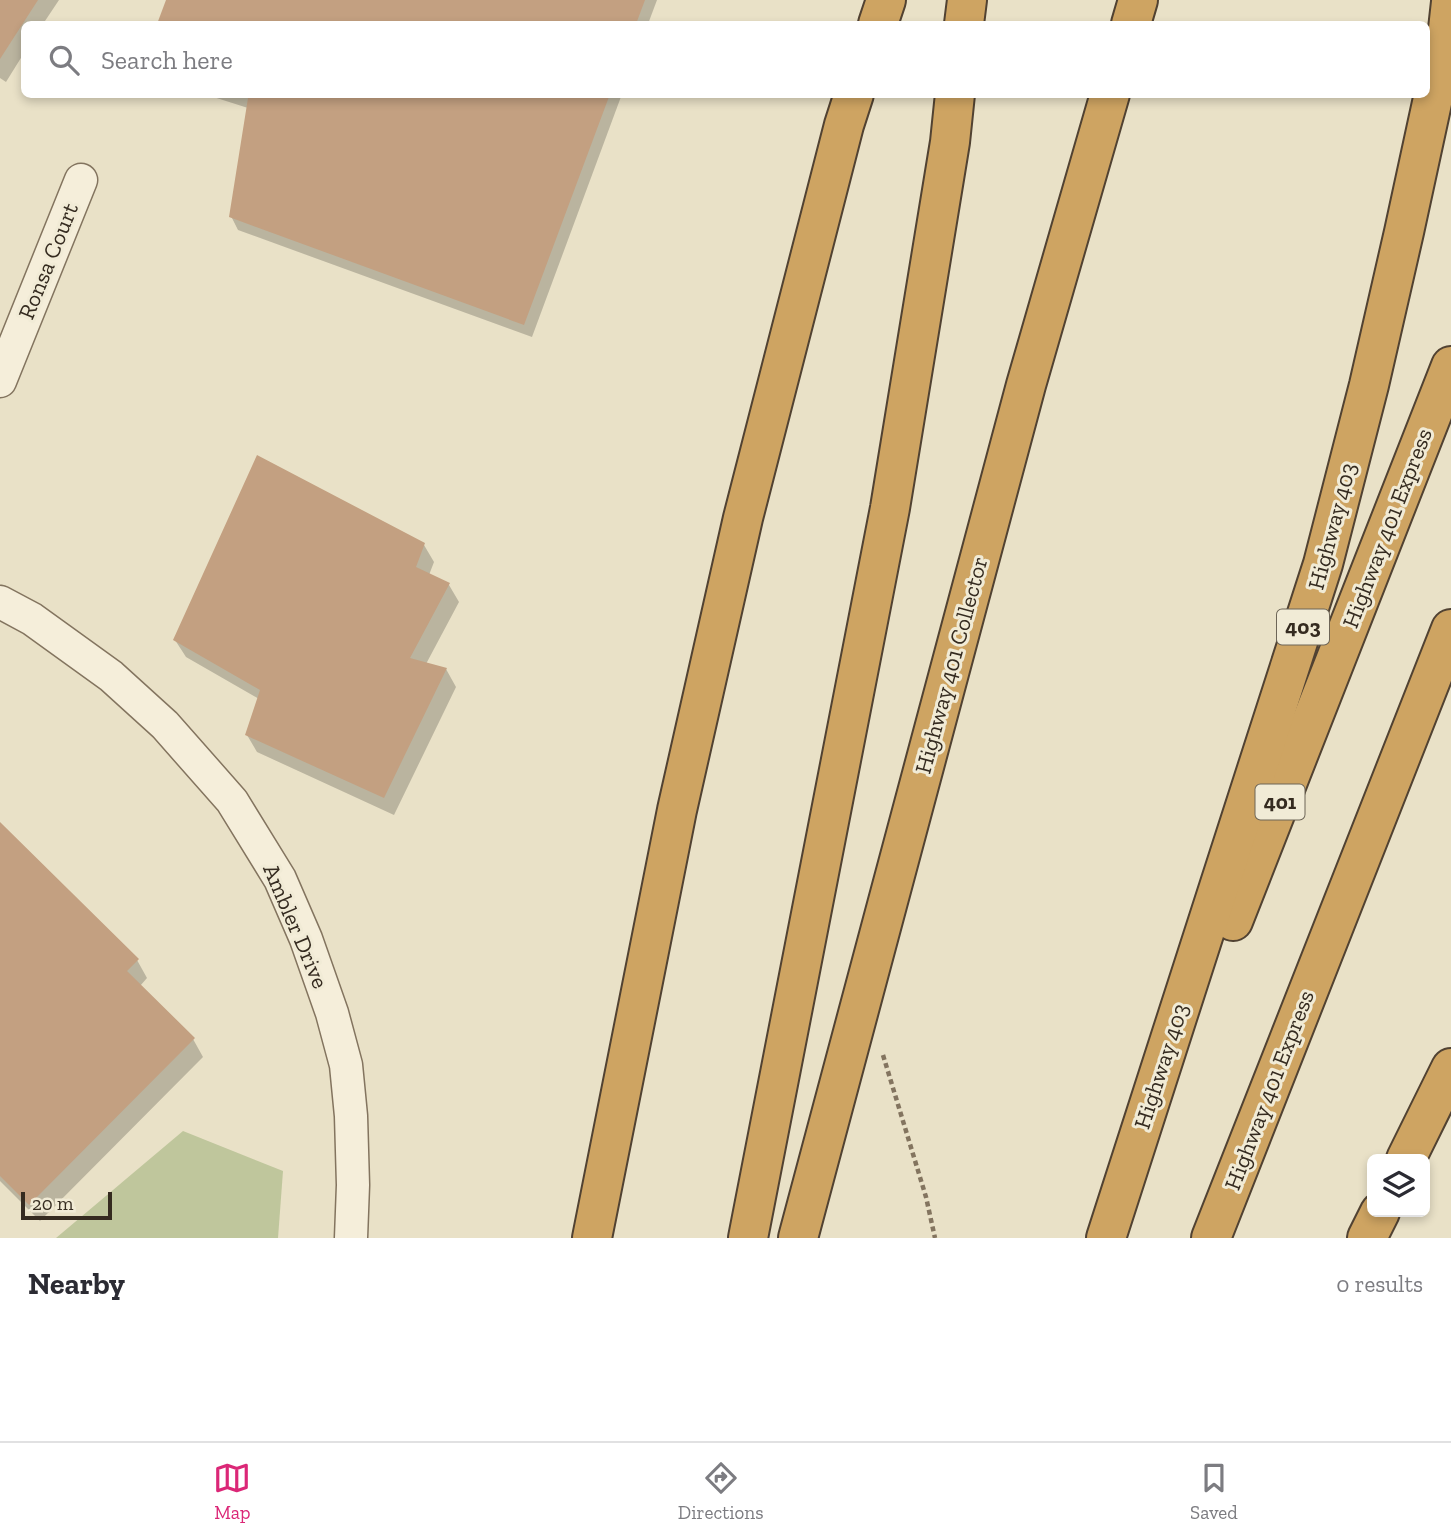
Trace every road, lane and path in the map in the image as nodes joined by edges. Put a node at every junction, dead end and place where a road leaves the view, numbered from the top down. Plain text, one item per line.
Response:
1 (886, 0) edge
2 (967, 0) edge
3 (1138, 0) edge
4 (1451, 2) edge
5 (879, 21) edge
6 (964, 21) edge
7 (1132, 21) edge
8 (854, 98) edge
9 (956, 98) edge
10 (1109, 98) edge
11 (80, 180) dead end
12 (1451, 366) edge
13 (0, 381) edge
14 (0, 602) edge
15 (1451, 629) edge
16 (883, 1054) dead end
17 (1451, 1068) edge
18 (1408, 1154) edge
19 (1378, 1217) edge
20 (351, 1238) edge
21 (592, 1238) edge
22 (747, 1238) edge
23 (798, 1238) edge
24 (935, 1238) edge
25 (1107, 1238) edge
26 (1211, 1238) edge
27 (1367, 1238) edge

1 - 5 highway
2 - 6 highway
3 - 7 highway
4 - 25 highway, Highway 403 / 403
8 - 21 highway
9 - 22 highway
10 - 23 highway, Highway 401 Collector
11 - 13 street, Ronsa Court
12 - 25 highway, Highway 401 Express / 401
14 - 20 street, Ambler Drive
15 - 26 highway, Highway 401 Express
16 - 24 path
17 - 18 highway
19 - 27 highway

